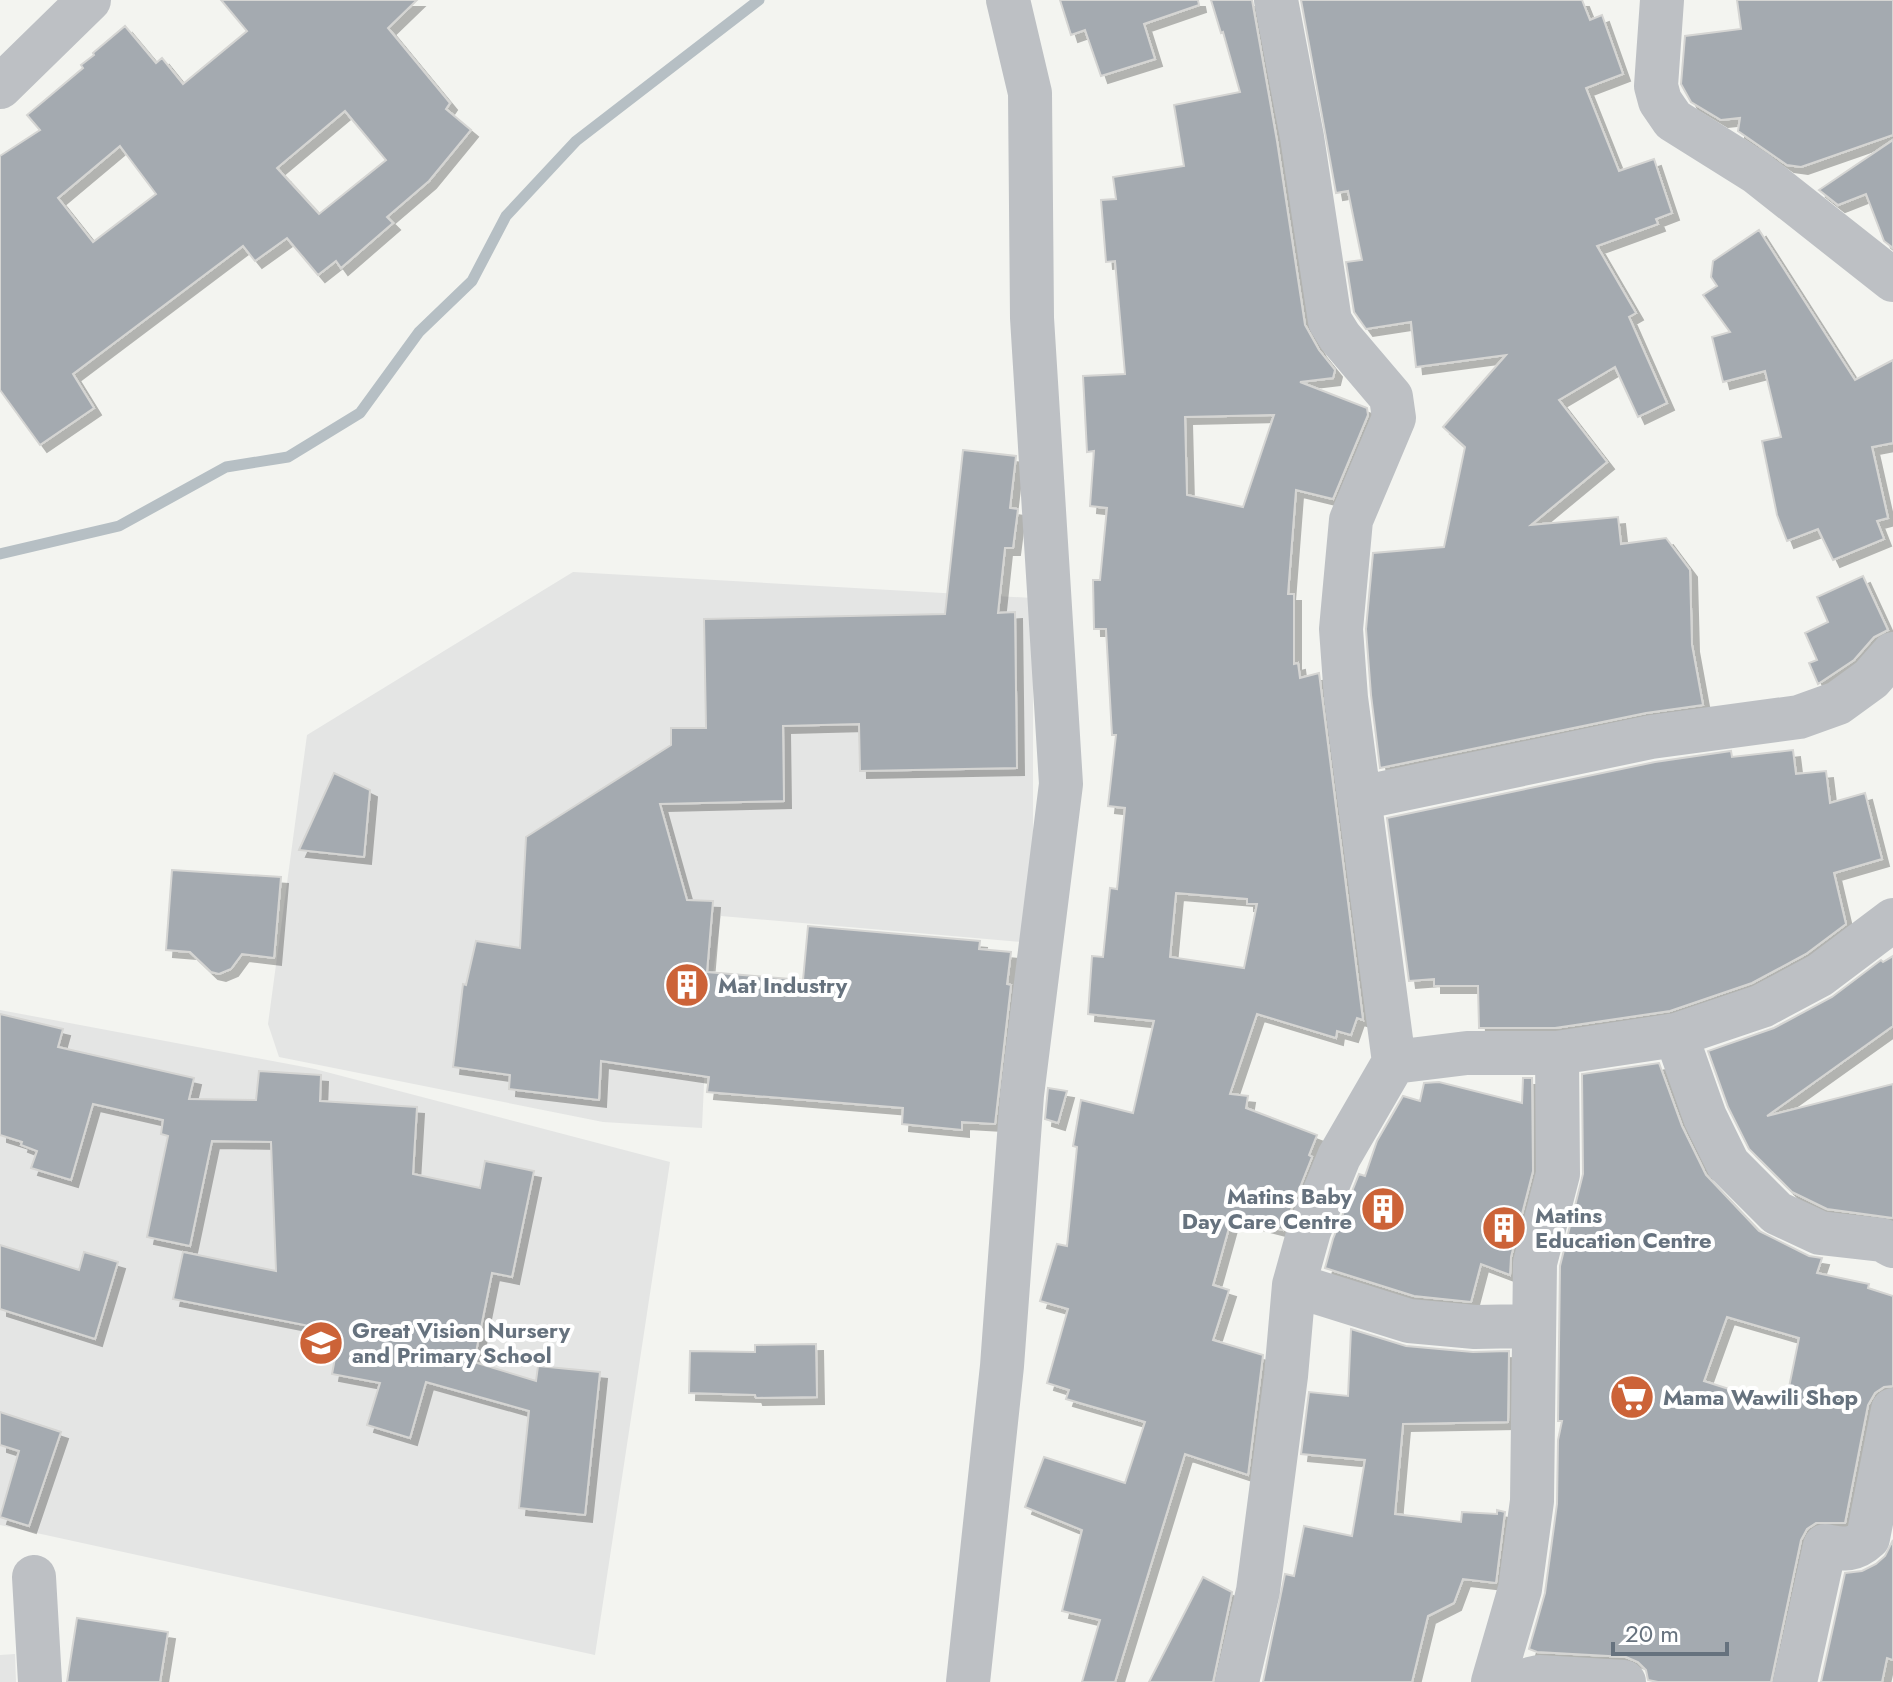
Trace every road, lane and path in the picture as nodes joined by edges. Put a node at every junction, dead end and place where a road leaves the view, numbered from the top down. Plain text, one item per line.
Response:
1 (89, 0) edge
2 (1008, 0) edge
3 (1276, 0) edge
4 (1662, 0) edge
5 (0, 87) edge
6 (1893, 280) edge
7 (1893, 654) edge
8 (1360, 798) junction
9 (1893, 920) edge
10 (1676, 1035) junction
11 (1557, 1053) junction
12 (1394, 1062) junction
13 (1893, 1246) edge
14 (1294, 1285) junction
15 (1533, 1326) junction
16 (1893, 1410) edge
17 (34, 1577) dead end
18 (40, 1682) edge
19 (968, 1682) edge
20 (1237, 1682) edge
21 (1493, 1682) edge
22 (1517, 1682) edge
23 (1624, 1682) edge
24 (1795, 1682) edge

1 - 5 street
2 - 19 street
3 - 8 street
4 - 6 street
7 - 8 street
8 - 12 street
9 - 10 street
10 - 11 street
10 - 13 street
11 - 12 street
11 - 15 street
12 - 14 street
14 - 15 street
14 - 20 street
15 - 21 street
16 - 24 street
17 - 18 street
22 - 23 street

